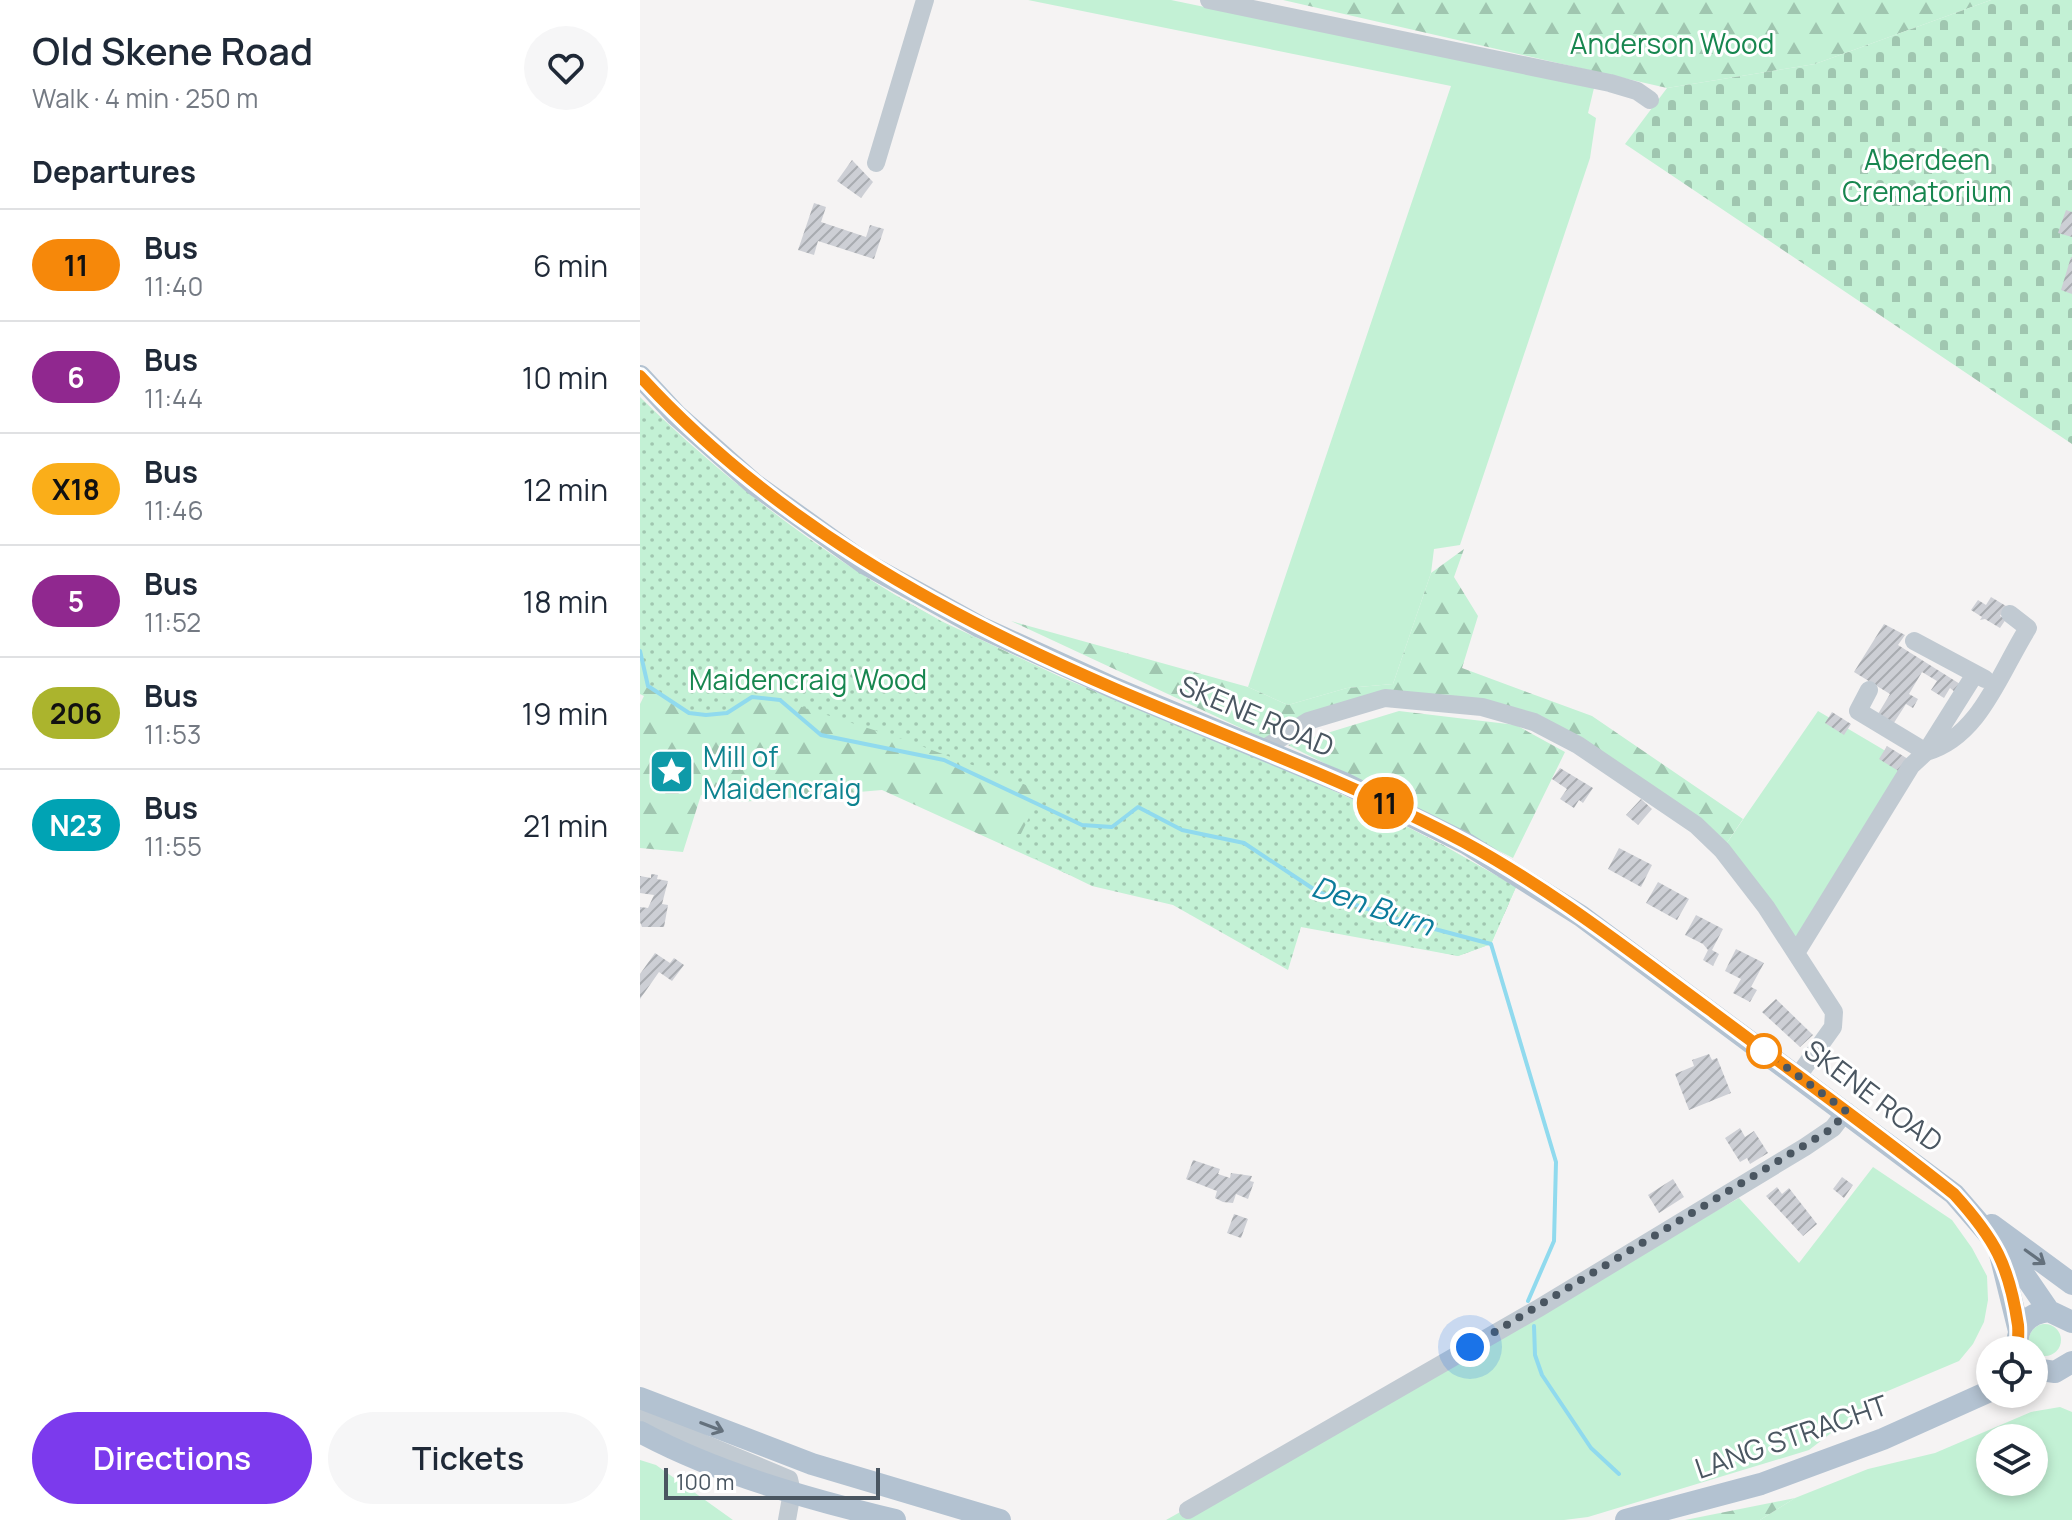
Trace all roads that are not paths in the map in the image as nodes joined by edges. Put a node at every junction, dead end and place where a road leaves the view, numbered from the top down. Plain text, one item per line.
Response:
1 (925, 0) edge
2 (1209, 0) edge
3 (1650, 100) dead end
4 (876, 163) dead end
5 (640, 376) edge
6 (2010, 614) dead end
7 (1914, 641) dead end
8 (1975, 674) junction
9 (1995, 684) junction
10 (1869, 690) dead end
11 (1265, 748) junction
12 (1926, 752) junction
13 (1796, 953) junction
14 (1798, 1076) junction
15 (1846, 1111) junction
16 (1954, 1194) junction
17 (1995, 1243) junction
18 (2072, 1284) edge
19 (2049, 1311) junction
20 (2072, 1322) edge
21 (2015, 1336) edge
22 (2020, 1336) edge
23 (1976, 1397) edge
24 (640, 1398) edge
25 (640, 1411) edge
26 (640, 1432) edge
27 (792, 1492) junction
28 (1188, 1510) dead end
29 (787, 1520) edge
30 (895, 1520) edge
31 (1000, 1520) edge
32 (1626, 1520) edge

1 - 4 street
2 - 3 street
5 - 11 main road, SKENE ROAD
6 - 9 street
7 - 8 street
8 - 9 street
8 - 12 street
9 - 12 street
10 - 12 street
11 - 13 street
11 - 14 main road, SKENE ROAD
12 - 13 street
13 - 14 street
14 - 15 main road, SKENE ROAD
15 - 16 main road, SKENE ROAD
15 - 28 street
16 - 17 main road, SKENE ROAD
16 -> 18 main road
17 - 19 main road, SKENE ROAD
17 - 21 main road, SKENE ROAD
19 - 20 main road
19 - 22 main road
23 - 32 main road, LANG STRACHT
24 -> 31 main road
25 - 27 street
26 - 27 main road
27 - 29 street
27 - 30 main road

